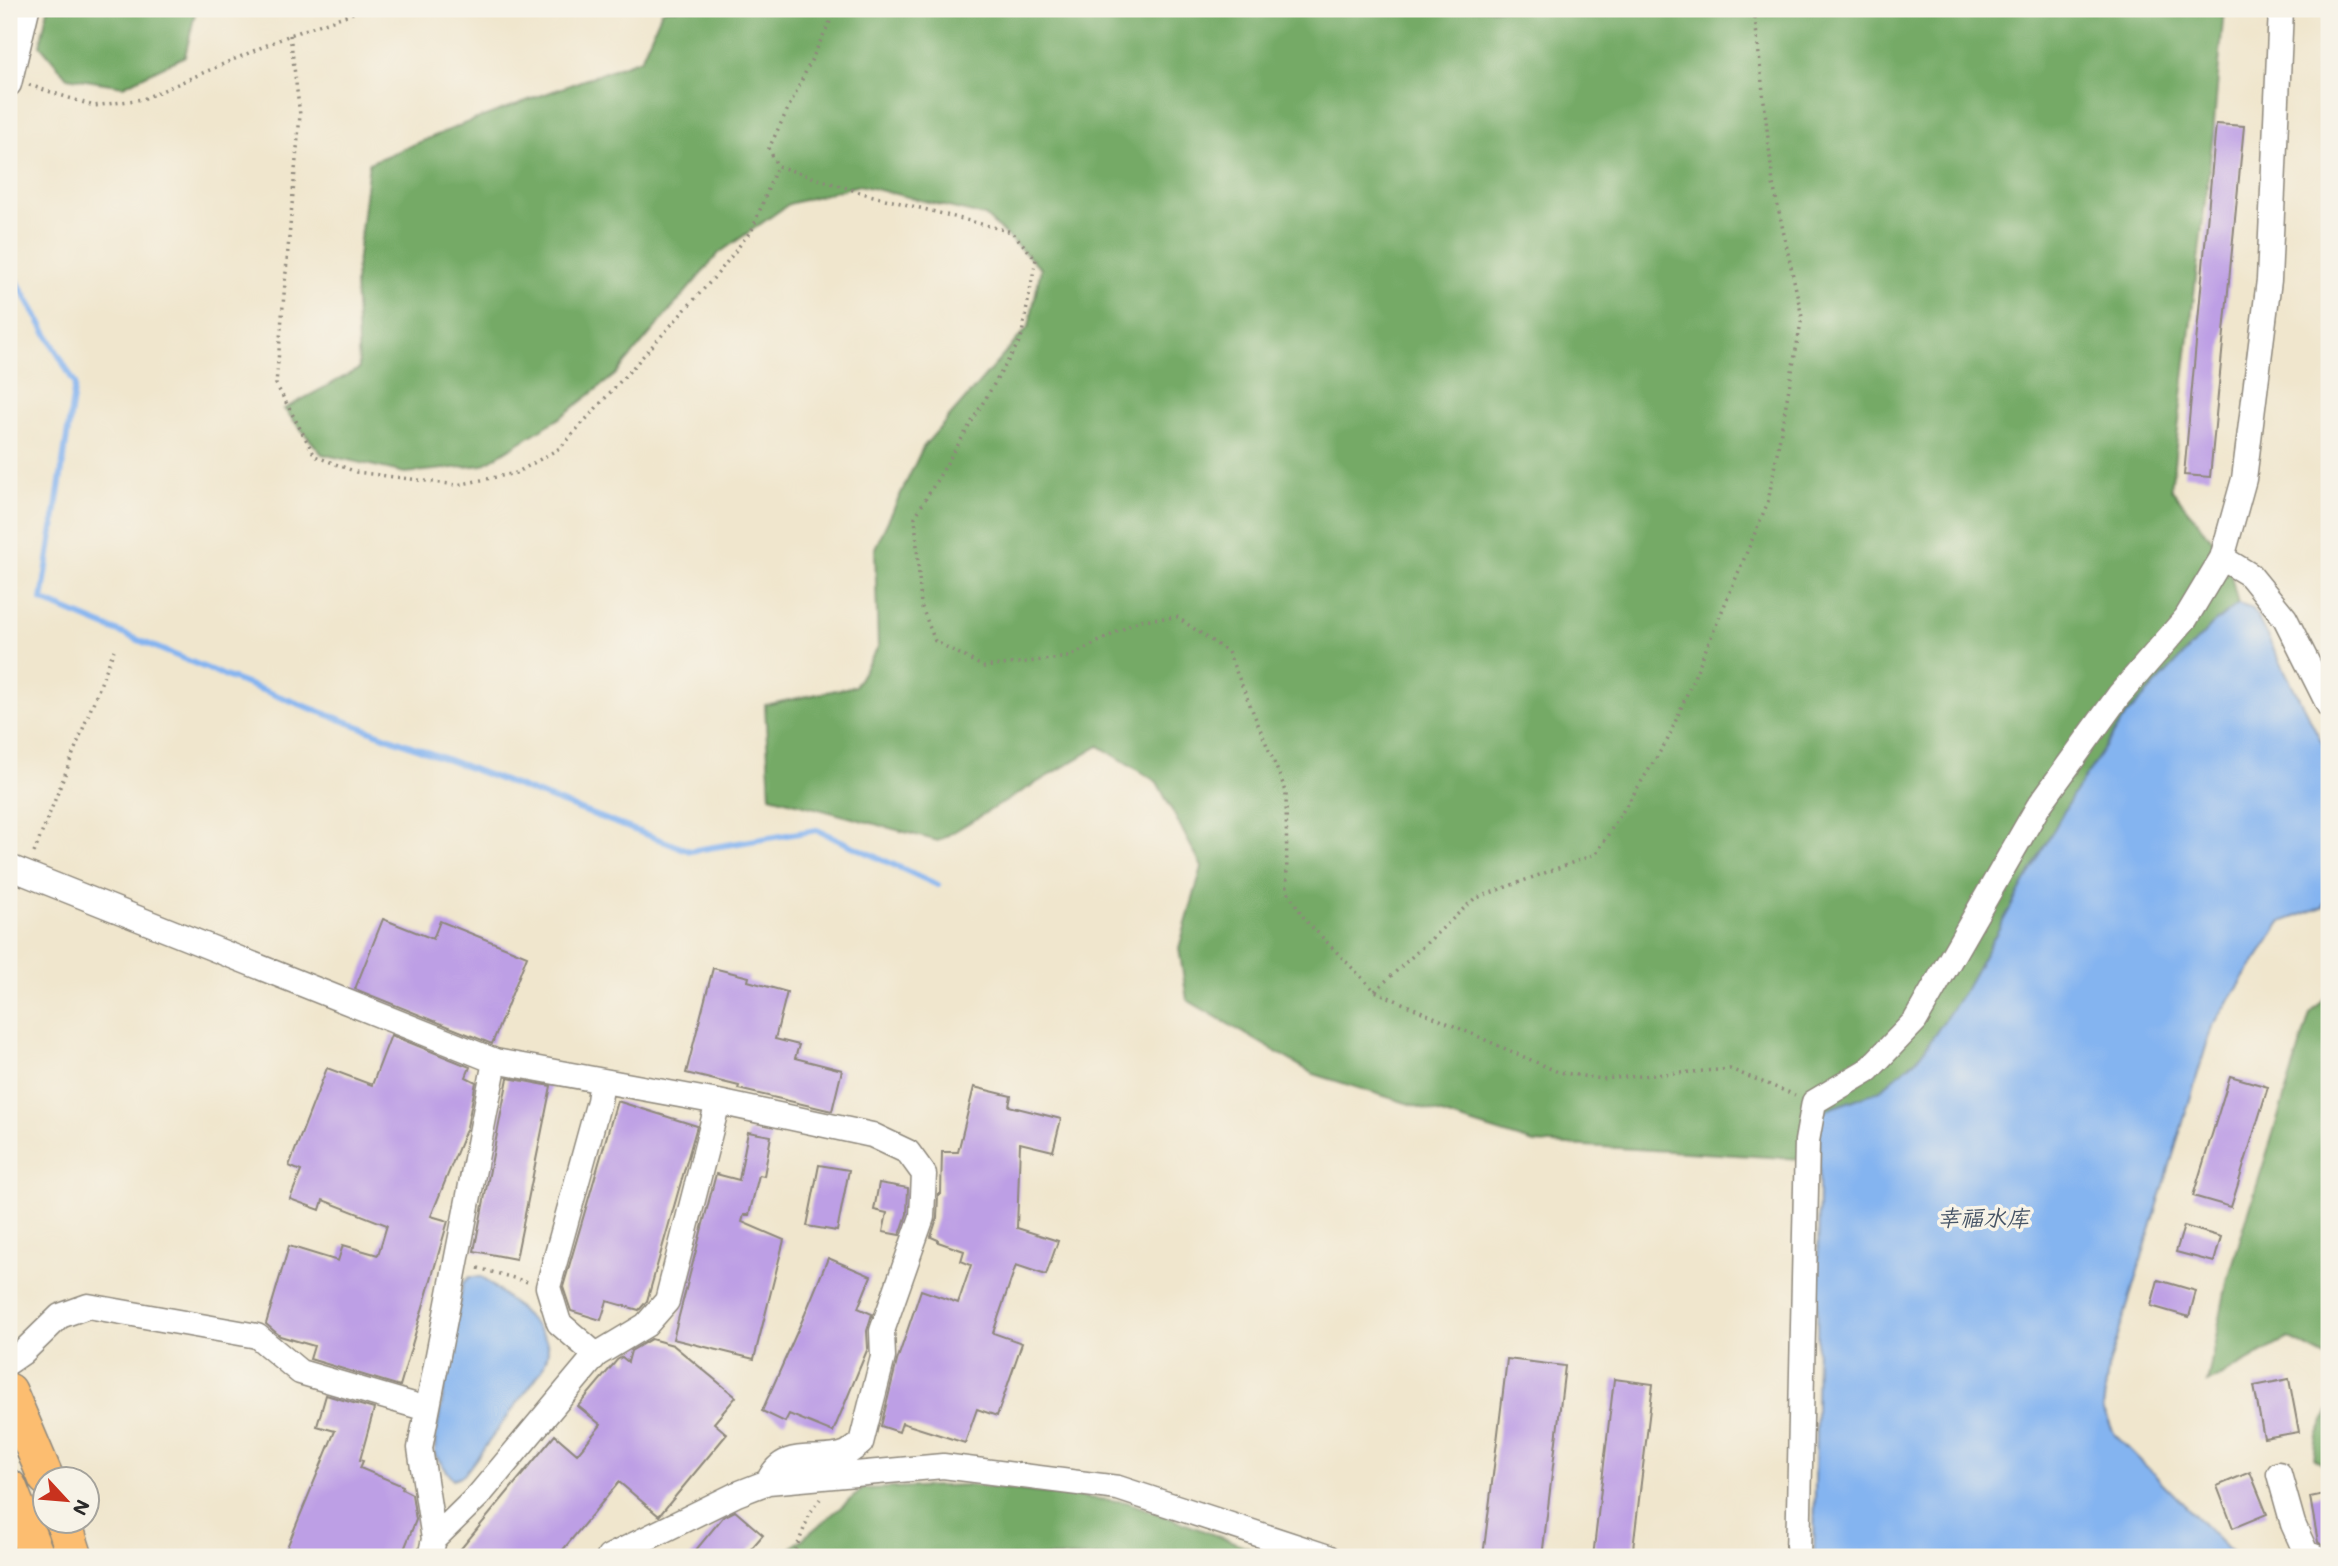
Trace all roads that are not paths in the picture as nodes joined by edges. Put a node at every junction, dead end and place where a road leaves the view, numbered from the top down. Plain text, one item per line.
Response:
1 (27, 9) edge
2 (2281, 9) edge
3 (10, 81) edge
4 (2222, 558) junction
5 (2329, 706) edge
6 (17, 870) edge
7 (495, 1060) junction
8 (601, 1081) junction
9 (718, 1102) junction
10 (596, 1355) junction
11 (9, 1362) edge
12 (9, 1391) edge
13 (427, 1409) junction
14 (40, 1464) edge
15 (2279, 1474) dead end
16 (768, 1482) junction
17 (9, 1487) edge
18 (67, 1534) edge
19 (432, 1548) edge
20 (37, 1557) edge
21 (75, 1557) edge
22 (609, 1557) edge
23 (1328, 1557) edge
24 (1798, 1557) edge
25 (2316, 1557) edge

1 - 3 street
2 - 4 street
4 - 5 street
4 - 24 street
6 - 7 street
7 - 8 street
7 - 13 street
8 - 9 street
8 - 10 street
9 - 10 street
9 - 16 street
10 - 19 street
11 - 13 street
12 - 14 highway
13 - 19 street
15 - 25 street
16 - 22 street
16 - 23 street
17 - 20 highway
18 - 21 highway

